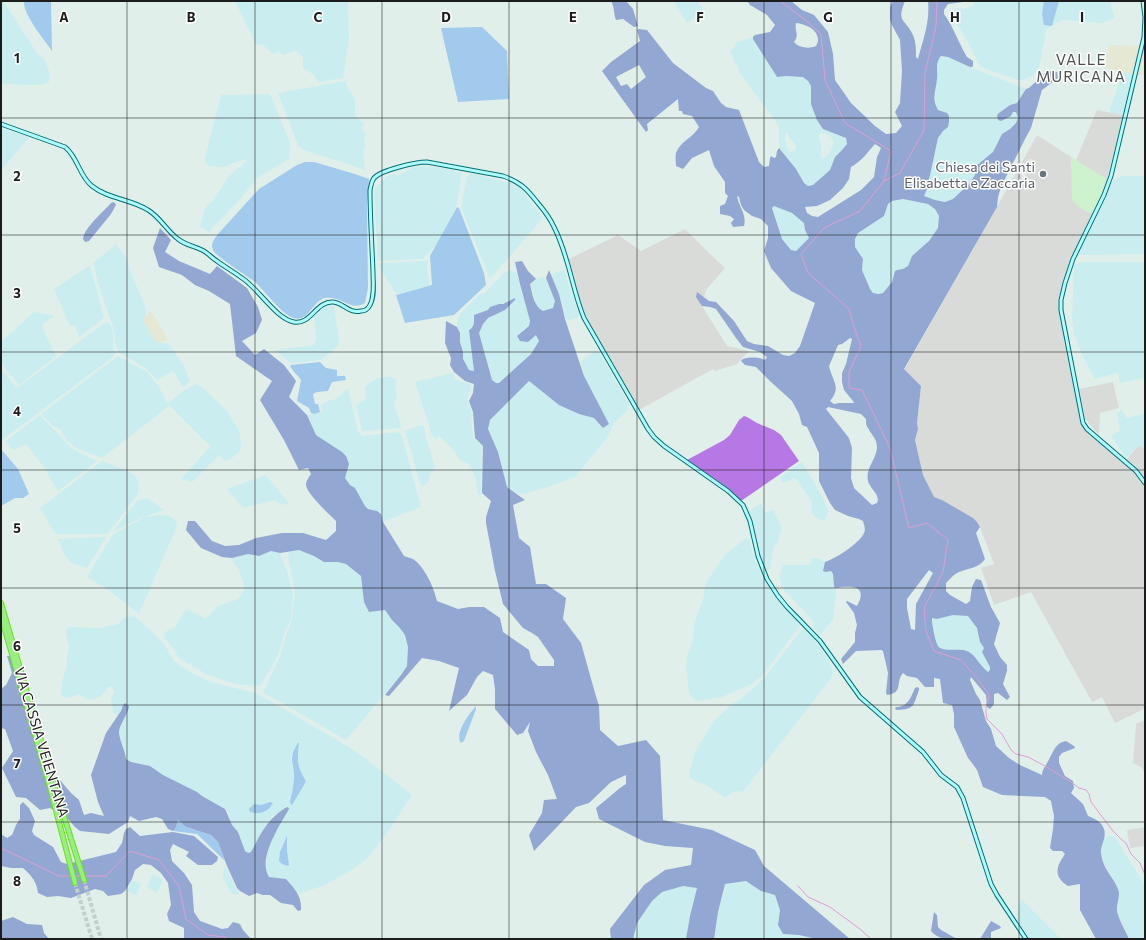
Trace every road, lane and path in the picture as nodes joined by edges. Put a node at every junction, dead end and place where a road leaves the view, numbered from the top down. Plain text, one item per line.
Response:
1 (1143, 1) edge
2 (1, 124) edge
3 (1145, 483) edge
4 (1, 603) edge
5 (1, 616) edge
6 (50, 779) junction
7 (84, 880) tunnel mouth
8 (75, 883) tunnel mouth
9 (1026, 939) edge

1 - 3 street
2 - 9 street
4 - 6 highway, VIA CASSIA VEIENTANA
5 - 6 highway, VIA CASSIA VEIENTANA
6 - 7 highway, VIA CASSIA VEIENTANA
6 - 8 highway, VIA CASSIA VEIENTANA

